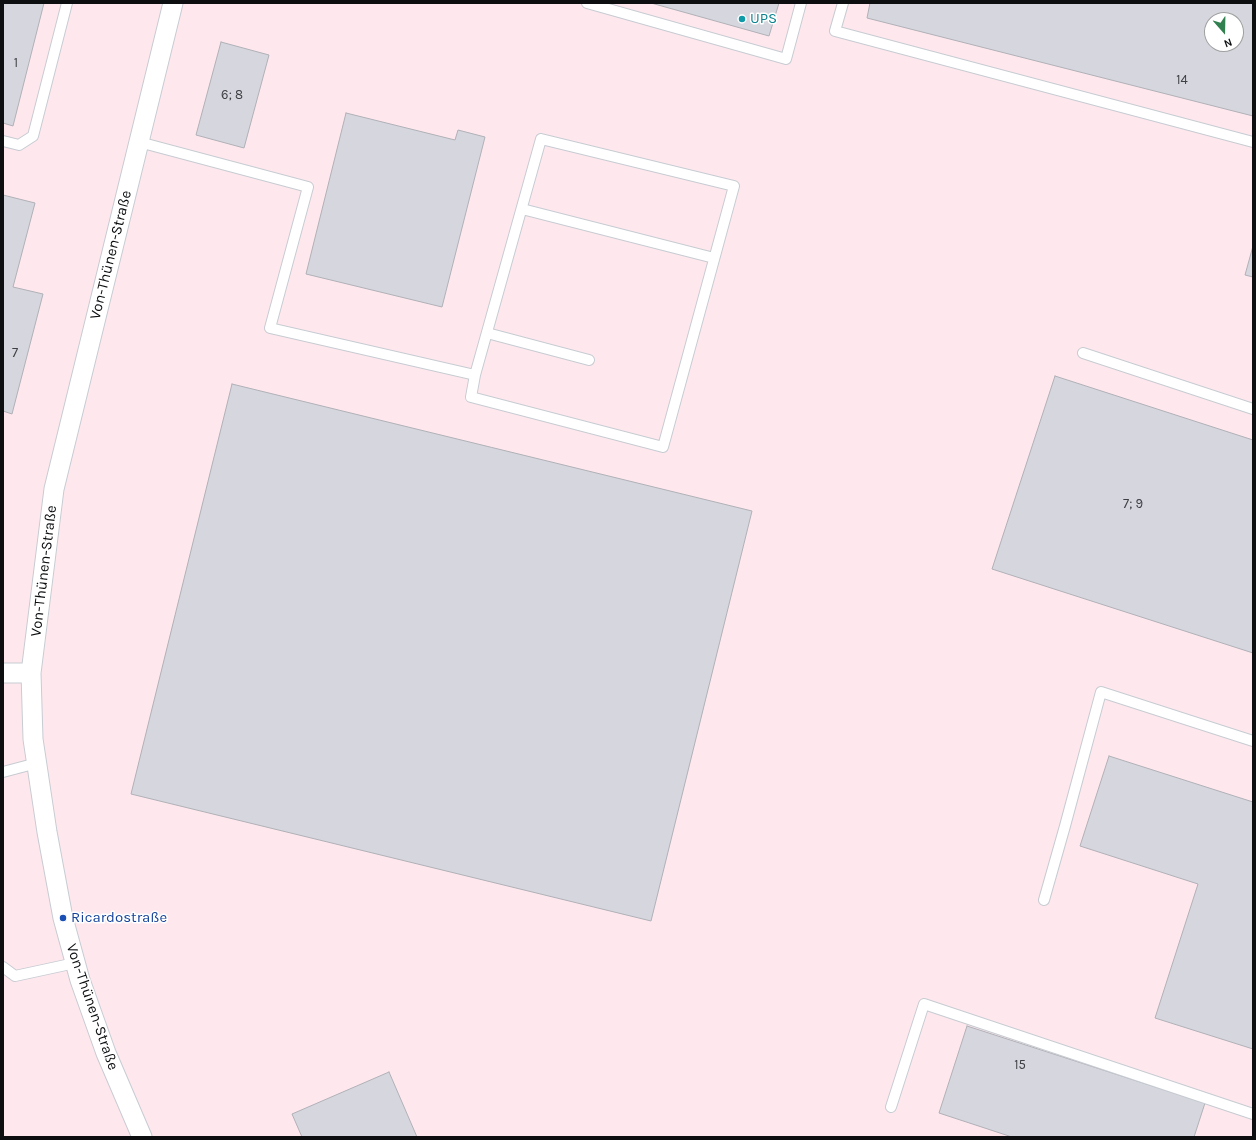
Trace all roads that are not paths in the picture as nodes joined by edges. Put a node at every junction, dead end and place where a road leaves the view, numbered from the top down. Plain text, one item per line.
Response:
1 (67, 3) edge
2 (173, 3) edge
3 (587, 3) edge
4 (801, 3) edge
5 (843, 3) edge
6 (3, 141) edge
7 (139, 142) junction
8 (1253, 142) edge
9 (522, 209) junction
10 (714, 258) junction
11 (487, 333) junction
12 (1083, 353) dead end
13 (589, 360) dead end
14 (475, 375) junction
15 (1253, 409) edge
16 (3, 673) edge
17 (31, 673) junction
18 (1253, 741) edge
19 (37, 763) junction
20 (3, 772) edge
21 (1044, 900) dead end
22 (75, 963) junction
23 (3, 967) edge
24 (891, 1107) dead end
25 (1253, 1114) edge
26 (142, 1137) edge

1 - 6 lane
2 - 7 street, Von-Thünen-Straße
3 - 4 lane
5 - 8 lane
7 - 14 lane
7 - 17 street, Von-Thünen-Straße
9 - 10 lane
9 - 10 lane
9 - 11 lane
10 - 14 lane
11 - 13 lane
11 - 14 lane
12 - 15 lane
16 - 17 street
17 - 19 street, Von-Thünen-Straße
18 - 21 lane
19 - 20 lane
19 - 22 street, Von-Thünen-Straße
22 - 23 lane
22 - 26 street, Von-Thünen-Straße
24 - 25 lane

